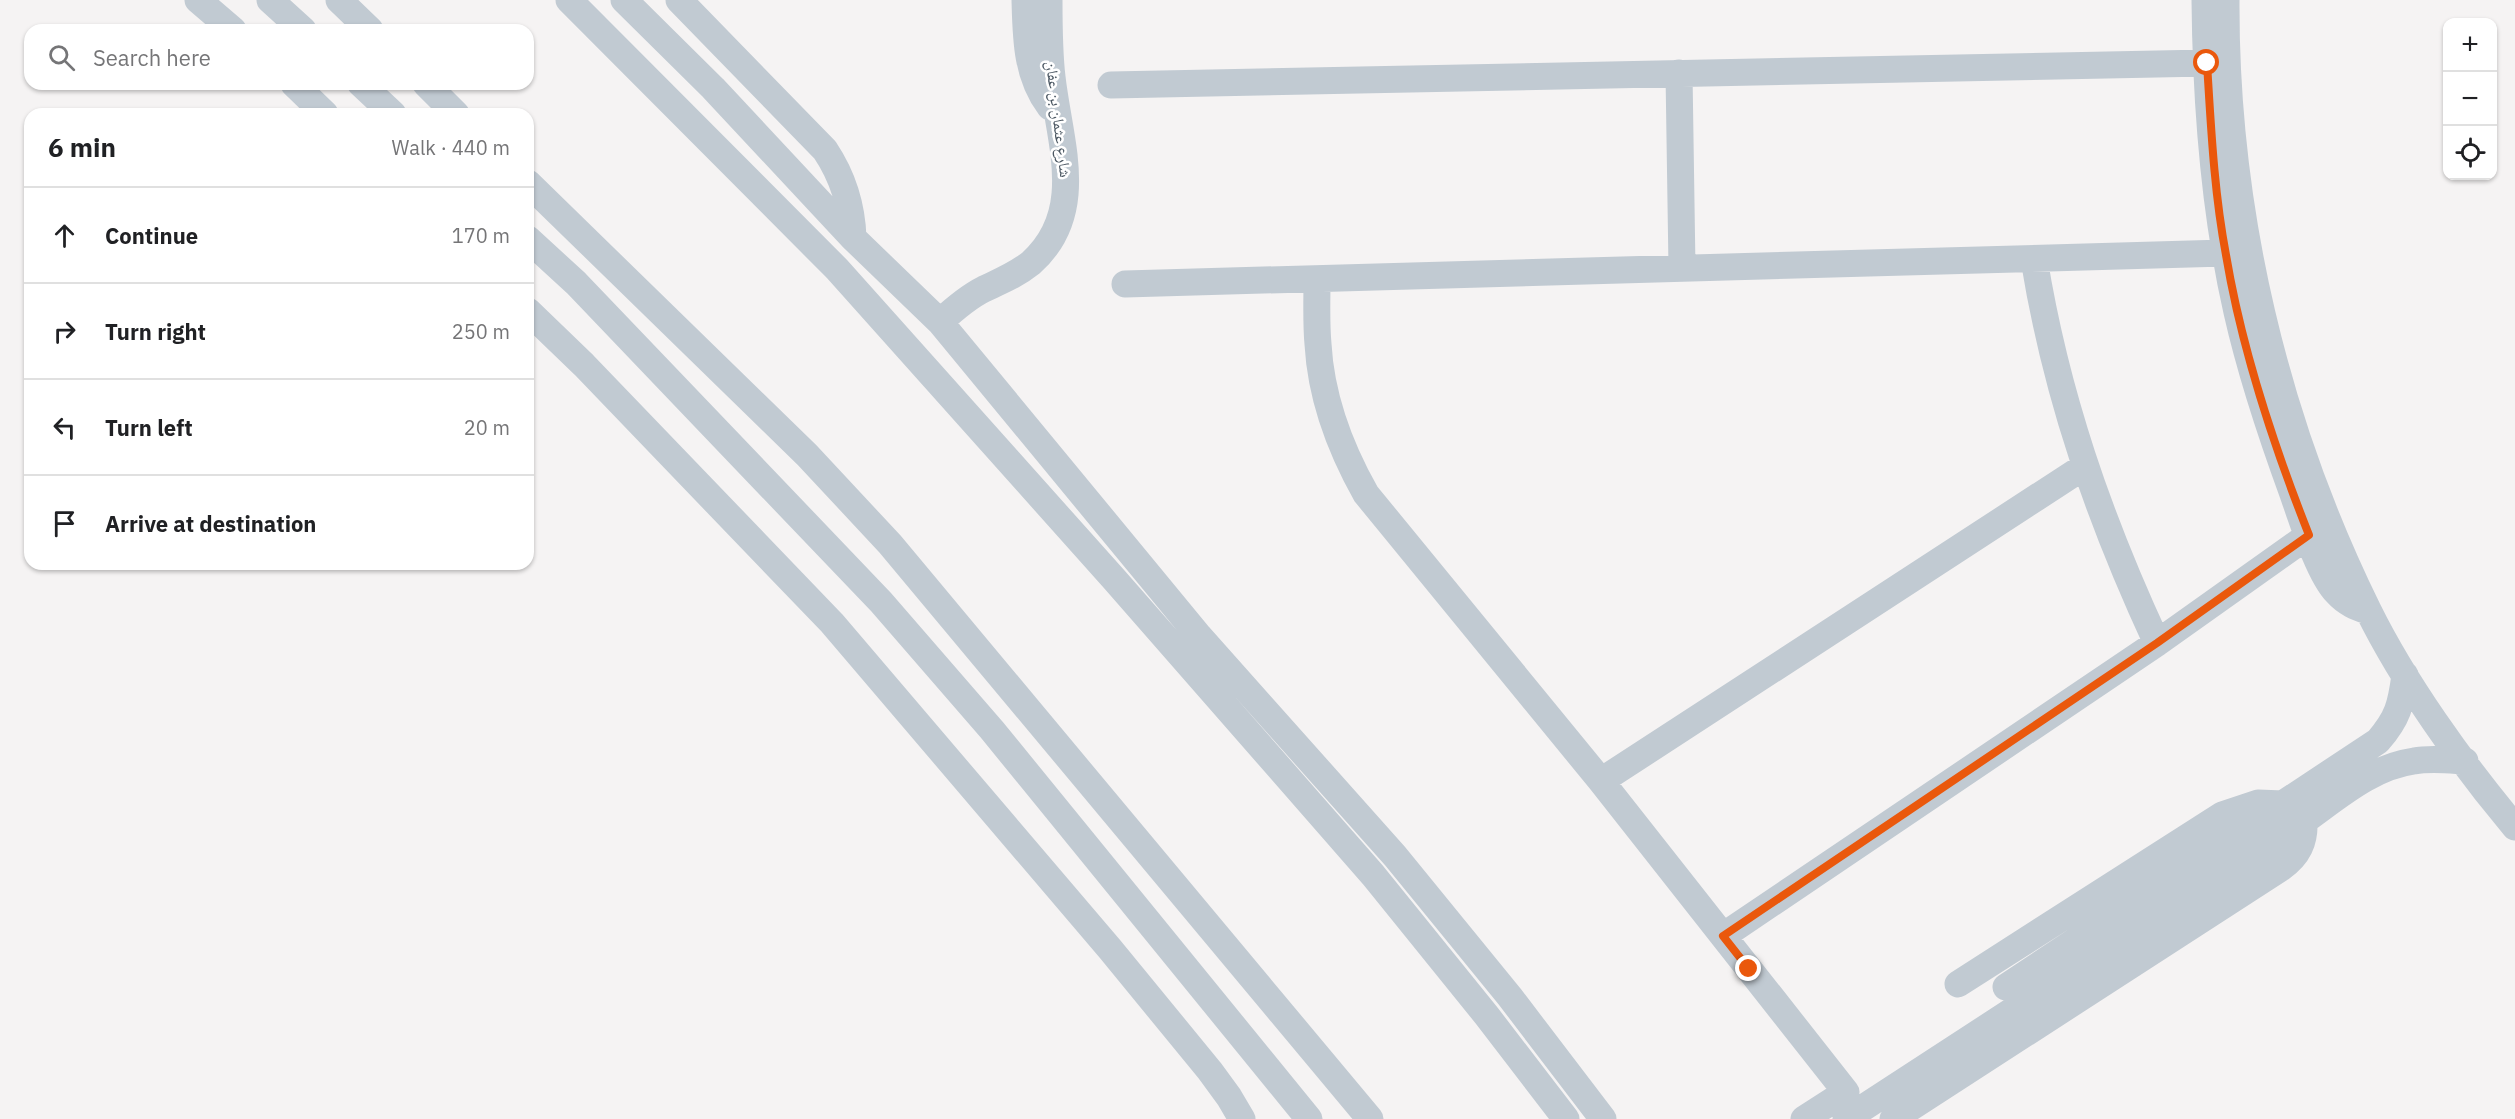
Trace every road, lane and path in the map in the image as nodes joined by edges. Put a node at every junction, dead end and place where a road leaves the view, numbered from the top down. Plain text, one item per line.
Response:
1 (198, 0) edge
2 (270, 0) edge
3 (339, 0) edge
4 (569, 0) edge
5 (624, 0) edge
6 (679, 0) edge
7 (1025, 0) edge
8 (1049, 0) edge
9 (2205, 0) edge
10 (2226, 0) edge
11 (226, 24) edge
12 (296, 24) edge
13 (364, 24) edge
14 (2207, 63) junction
15 (1679, 74) junction
16 (1111, 85) dead end
17 (300, 90) edge
18 (367, 90) edge
19 (432, 90) edge
20 (319, 108) edge
21 (387, 108) edge
22 (450, 108) edge
23 (1057, 117) junction
24 (534, 189) edge
25 (853, 238) junction
26 (534, 244) edge
27 (2225, 253) junction
28 (2034, 259) junction
29 (1682, 268) junction
30 (1317, 279) junction
31 (1125, 284) dead end
32 (534, 317) edge
33 (940, 322) junction
34 (2085, 466) junction
35 (2309, 535) junction
36 (2368, 611) junction
37 (2157, 643) junction
38 (2405, 675) junction
39 (2465, 761) junction
40 (1601, 781) junction
41 (2284, 804) junction
42 (2304, 821) junction
43 (2515, 827) edge
44 (1723, 936) junction
45 (1958, 984) dead end
46 (2006, 987) dead end
47 (1242, 1119) edge
48 (1309, 1119) edge
49 (1370, 1119) edge
50 (1566, 1119) edge
51 (1603, 1119) edge
52 (1804, 1119) edge
53 (1845, 1119) edge
54 (1893, 1119) edge

1 - 11 street
2 - 12 street
3 - 13 street
4 - 50 street
5 - 25 street
6 - 25 street
7 - 23 street
8 - 23 street, شارع عثمان بن عفان
9 - 14 street
10 - 36 street
14 - 15 street
14 - 27 street
15 - 16 street
15 - 29 street
17 - 20 street
18 - 21 street
19 - 22 street
23 - 33 street, شارع عثمان بن عفان
24 - 49 street
25 - 33 street
26 - 48 street
27 - 28 street
27 - 35 street
28 - 29 street
28 - 34 street
29 - 30 street
30 - 31 street
30 - 40 street
32 - 47 street
33 - 51 street
34 - 37 street
34 - 40 street
35 - 36 street
35 - 37 street
36 - 38 street
37 - 44 street
38 - 39 street
38 - 41 street
39 - 42 street
39 - 43 street
40 - 44 street
41 - 45 street
41 - 46 street
42 - 53 street
42 - 54 street
44 - 52 street

